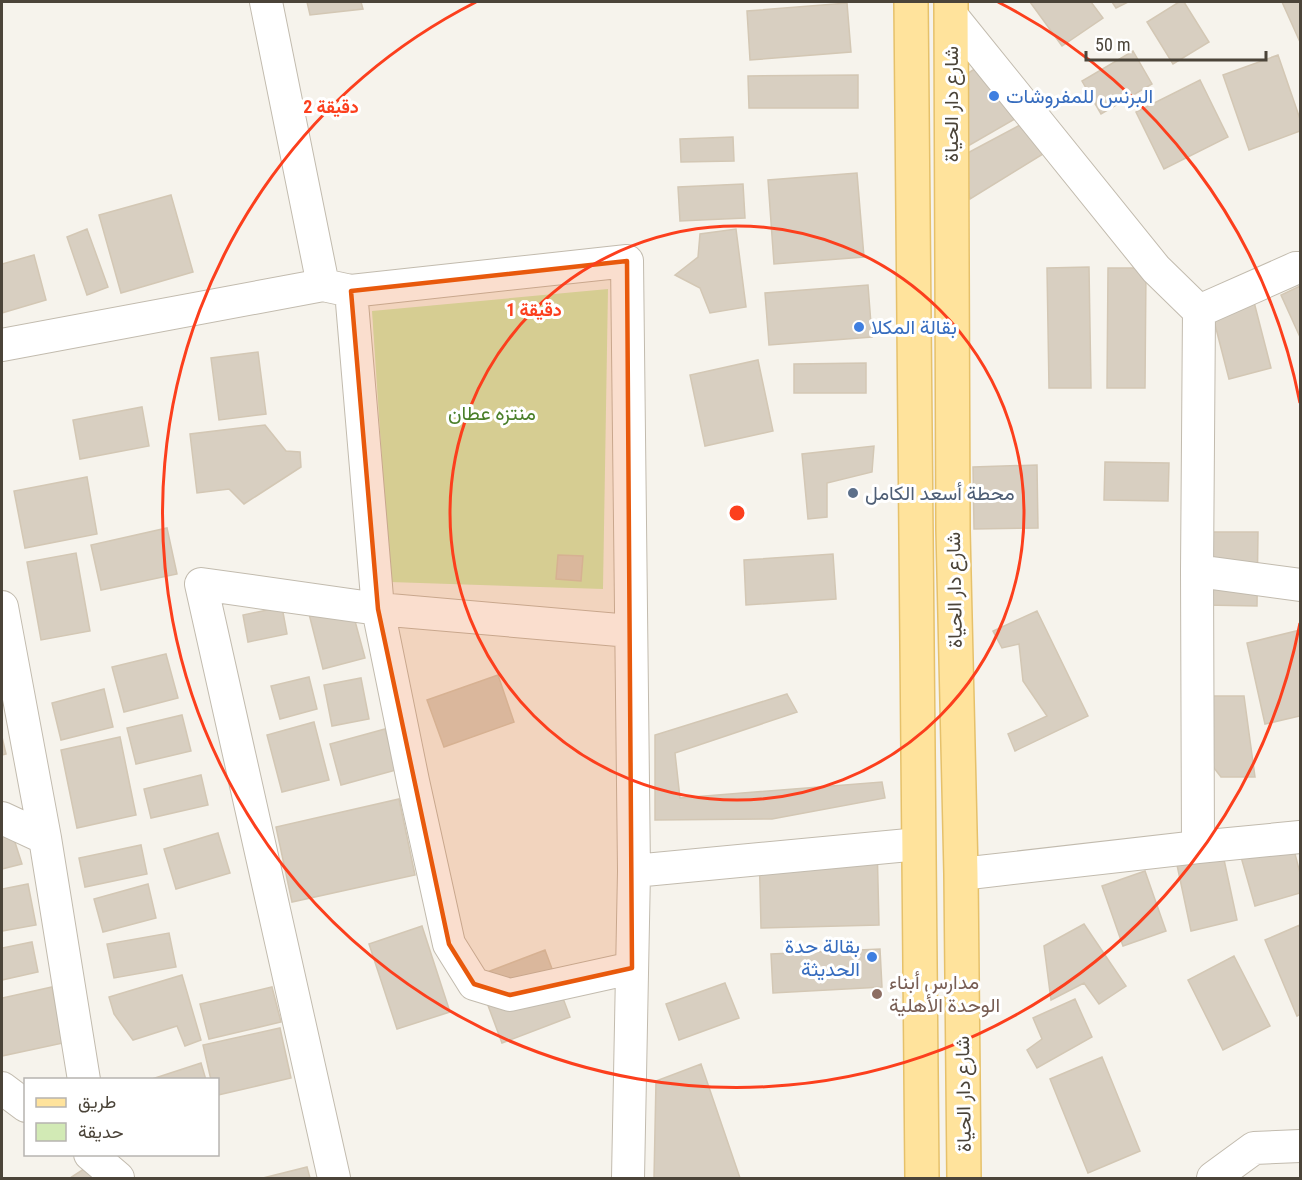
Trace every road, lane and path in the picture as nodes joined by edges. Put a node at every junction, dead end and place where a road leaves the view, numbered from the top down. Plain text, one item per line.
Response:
1 (266, 2) edge
2 (911, 2) edge
3 (951, 8) edge
4 (1300, 268) edge
5 (337, 288) junction
6 (1199, 310) junction
7 (2, 345) edge
8 (953, 530) junction
9 (917, 531) junction
10 (1197, 571) junction
11 (1300, 585) edge
12 (2, 607) edge
13 (378, 609) junction
14 (630, 632) junction
15 (2, 818) edge
16 (1300, 837) edge
17 (45, 838) junction
18 (919, 843) junction
19 (1198, 847) junction
20 (634, 871) junction
21 (961, 874) junction
22 (632, 968) junction
23 (84, 1078) edge
24 (2, 1088) edge
25 (24, 1104) edge
26 (1300, 1146) edge
27 (334, 1179) edge
28 (628, 1179) edge
29 (921, 1179) edge
30 (964, 1179) edge
31 (1213, 1179) edge

1 - 5 street
2 - 9 main road, شارع دار الحياة
3 - 6 street
3 - 8 main road, شارع دار الحياة
4 - 6 street
5 - 7 street
5 - 13 street
5 - 14 street
6 - 10 street
8 - 9 main road
8 - 21 main road, شارع دار الحياة
9 - 18 main road, شارع دار الحياة
10 - 11 street
10 - 19 street
12 - 17 street
13 - 14 street
13 - 22 street
13 - 27 street
14 - 20 street
15 - 17 street
16 - 19 street
17 - 23 street
18 - 20 street
18 - 29 main road, شارع دار الحياة
19 - 21 street
20 - 22 street
21 - 30 main road, شارع دار الحياة
22 - 28 street
24 - 25 street
26 - 31 street

